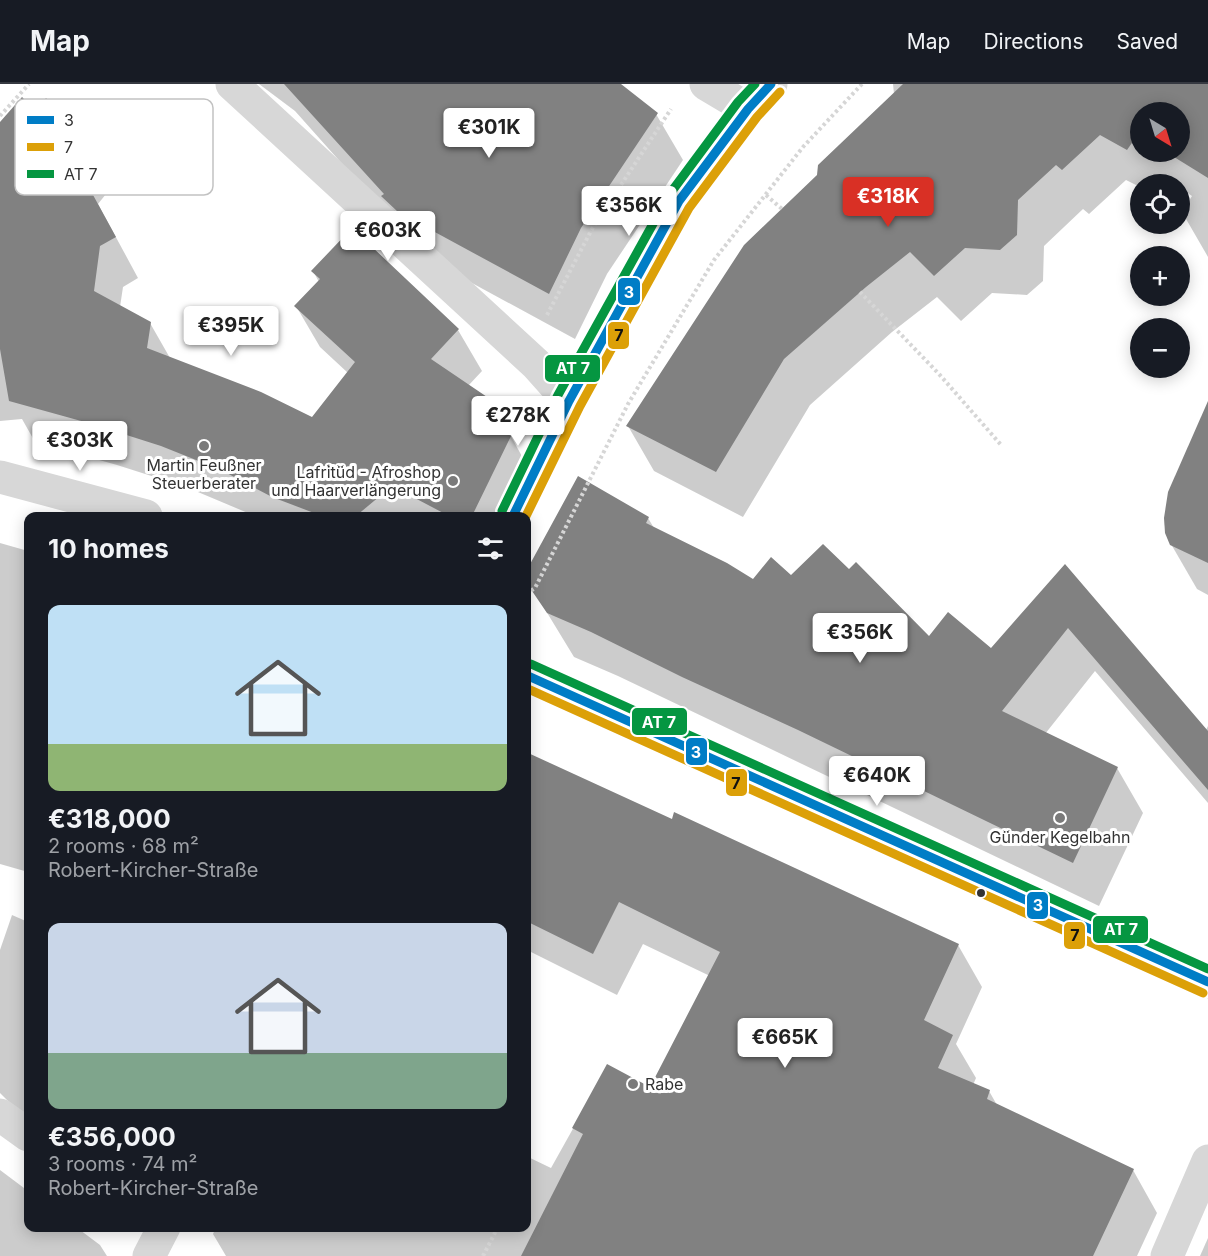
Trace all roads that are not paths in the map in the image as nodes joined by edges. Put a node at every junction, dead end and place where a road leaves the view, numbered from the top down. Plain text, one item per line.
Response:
1 (232, 84) edge
2 (706, 84) edge
3 (771, 84) edge
4 (748, 109) junction
5 (569, 401) junction
6 (0, 477) edge
7 (131, 512) edge
8 (515, 512) edge
9 (531, 677) edge
10 (1208, 982) edge
11 (0, 1115) edge
12 (24, 1132) edge
13 (1208, 1161) edge
14 (1167, 1256) edge

1 - 5 street
2 - 4 street
3 - 4 street
4 - 5 street
5 - 8 street
6 - 7 street
9 - 10 street
11 - 12 street
13 - 14 street

